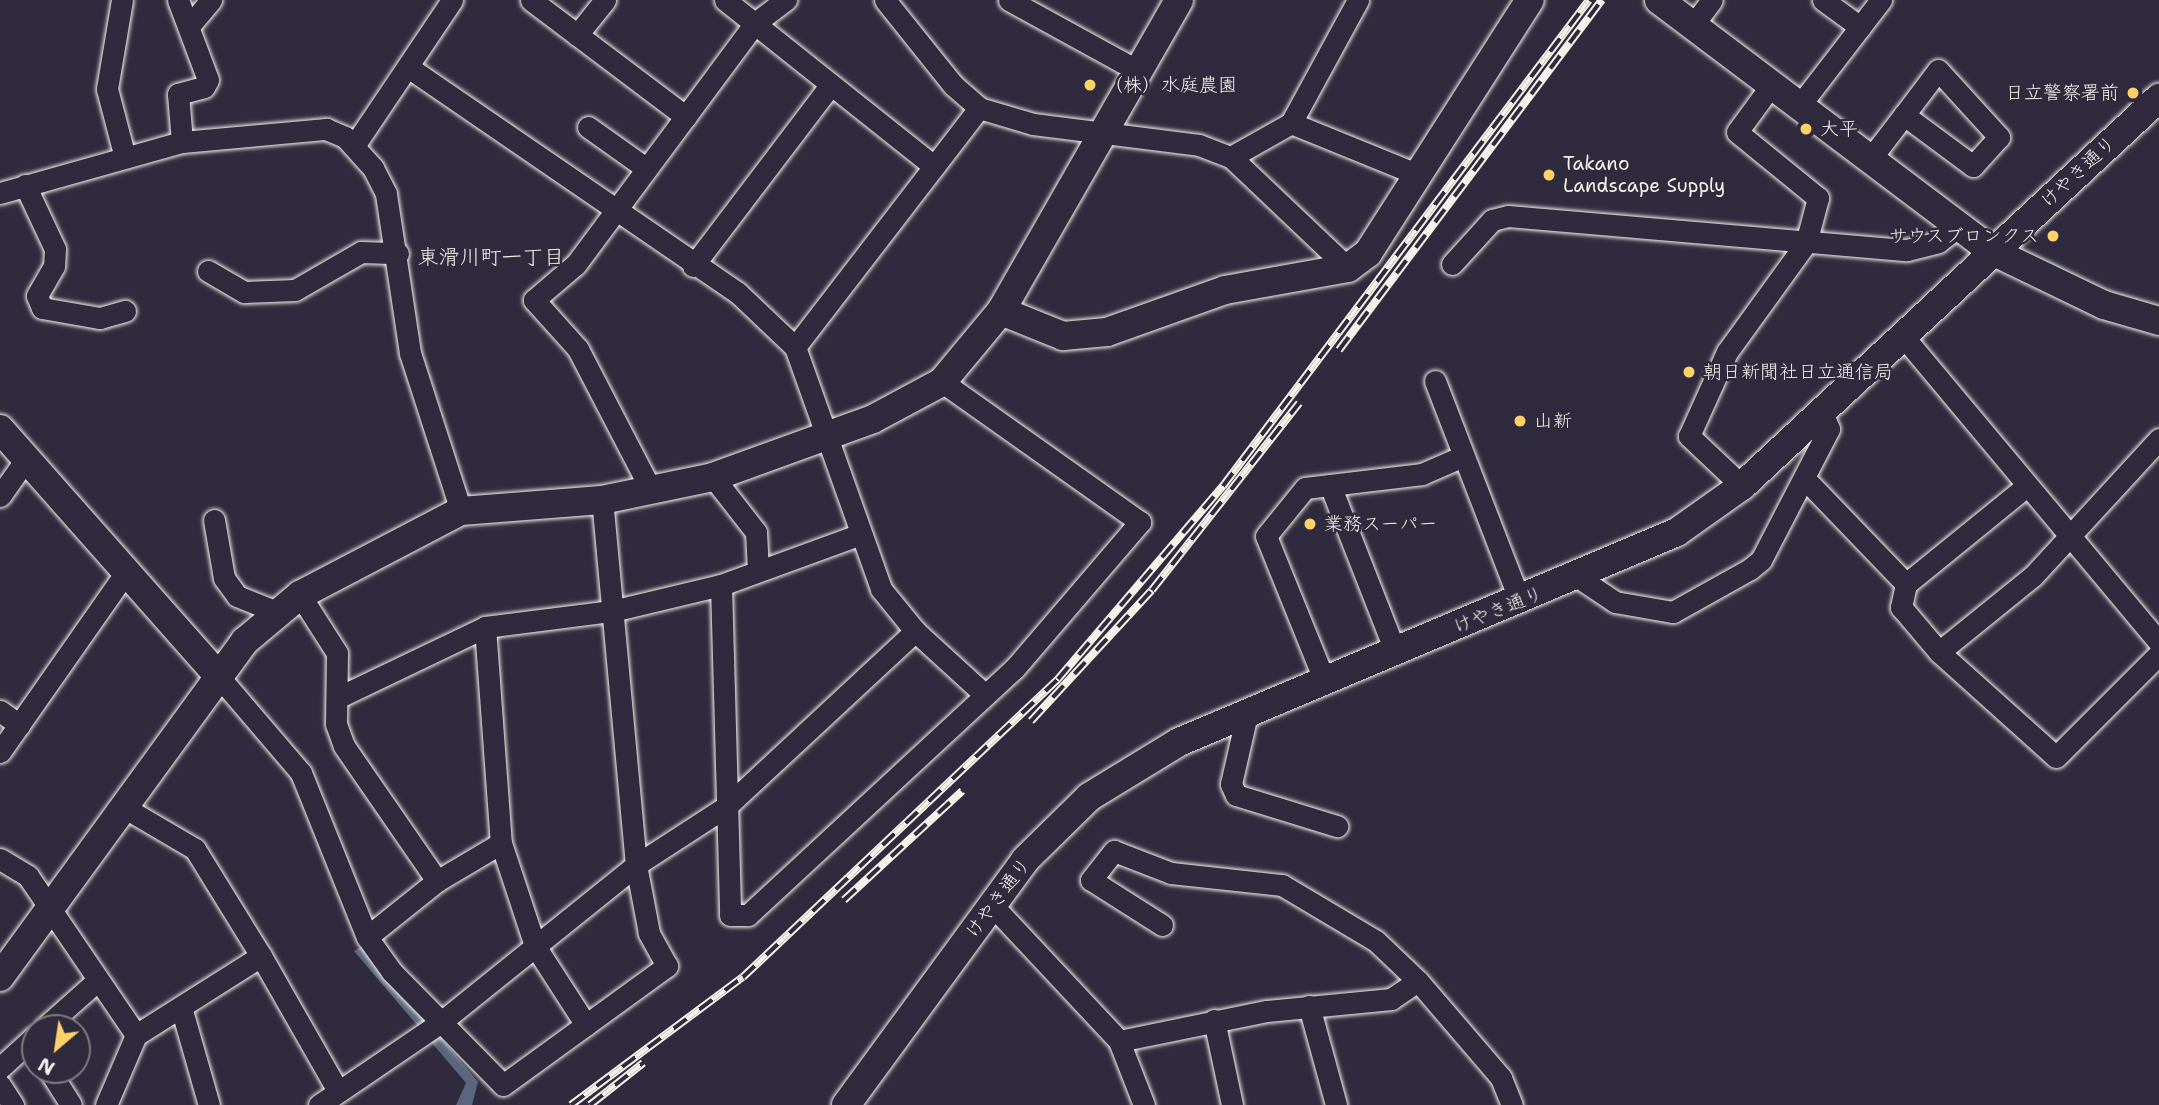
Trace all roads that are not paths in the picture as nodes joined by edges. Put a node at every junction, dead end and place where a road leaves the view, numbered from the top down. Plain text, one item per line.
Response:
1 (122, 0) edge
2 (178, 0) edge
3 (211, 0) edge
4 (452, 0) edge
5 (531, 0) edge
6 (605, 0) edge
7 (725, 0) edge
8 (786, 0) edge
9 (886, 0) edge
10 (1009, 0) edge
11 (1179, 0) edge
12 (1358, 0) edge
13 (1530, 0) edge
14 (1659, 0) edge
15 (1712, 0) edge
16 (1823, 0) edge
17 (1881, 0) edge
18 (755, 23) junction
19 (190, 25) junction
20 (1693, 25) junction
21 (1860, 27) junction
22 (577, 35) junction
23 (408, 67) junction
24 (1138, 71) junction
25 (1772, 84) junction
26 (830, 87) junction
27 (2159, 98) edge
28 (1800, 105) junction
29 (979, 108) junction
30 (1904, 115) junction
31 (686, 117) junction
32 (1291, 123) junction
33 (588, 127) dead end
34 (1102, 135) junction
35 (182, 142) junction
36 (354, 146) junction
37 (124, 154) junction
38 (1231, 157) junction
39 (1871, 158) junction
40 (934, 166) junction
41 (647, 169) junction
42 (1419, 175) junction
43 (8, 185) edge
44 (618, 208) junction
45 (1959, 226) junction
46 (1806, 243) junction
47 (1992, 251) junction
48 (398, 253) junction
49 (1452, 264) dead end
50 (693, 266) junction
51 (1348, 268) junction
52 (208, 271) dead end
53 (125, 311) dead end
54 (1001, 311) junction
55 (2159, 321) edge
56 (1903, 336) junction
57 (795, 346) junction
58 (1435, 381) dead end
59 (942, 382) junction
60 (1822, 412) junction
61 (0, 429) edge
62 (830, 434) junction
63 (2159, 439) edge
64 (1461, 457) junction
65 (26, 459) junction
66 (713, 477) junction
67 (1805, 479) junction
68 (1330, 485) junction
69 (1742, 486) junction
70 (2024, 488) junction
71 (651, 490) junction
72 (0, 496) edge
73 (602, 500) junction
74 (461, 511) junction
75 (214, 520) dead end
76 (861, 534) junction
77 (2066, 537) junction
78 (758, 571) junction
79 (126, 572) junction
80 (1578, 578) junction
81 (1906, 584) junction
82 (721, 585) junction
83 (300, 595) junction
84 (1520, 601) junction
85 (612, 611) junction
86 (276, 612) junction
87 (485, 627) junction
88 (915, 631) junction
89 (2159, 642) edge
90 (1938, 652) junction
91 (1396, 653) junction
92 (2159, 654) edge
93 (220, 678) junction
94 (1325, 682) junction
95 (985, 695) junction
96 (337, 698) junction
97 (0, 711) edge
98 (1247, 714) junction
99 (19, 725) junction
100 (0, 752) edge
101 (727, 806) junction
102 (125, 808) junction
103 (1337, 826) dead end
104 (501, 843) junction
105 (0, 859) edge
106 (636, 865) junction
107 (437, 881) junction
108 (991, 904) junction
109 (52, 911) junction
110 (1162, 925) dead end
111 (367, 937) junction
112 (535, 946) junction
113 (261, 956) junction
114 (0, 977) edge
115 (98, 979) junction
116 (1418, 981) junction
117 (1309, 1006) junction
118 (181, 1007) junction
119 (61, 1014) edge
120 (1214, 1020) junction
121 (441, 1022) junction
122 (586, 1025) junction
123 (136, 1035) junction
124 (1119, 1041) junction
125 (21, 1050) edge
126 (0, 1068) edge
127 (0, 1084) edge
128 (58, 1084) edge
129 (338, 1091) junction
130 (13, 1105) edge
131 (71, 1105) edge
132 (106, 1105) edge
133 (209, 1105) edge
134 (319, 1105) edge
135 (846, 1105) edge
136 (1144, 1105) edge
137 (1232, 1105) edge
138 (1336, 1105) edge
139 (1512, 1105) edge

1 - 37 street
2 - 19 street
3 - 19 street
4 - 23 street
5 - 22 street
6 - 22 street
7 - 18 street
8 - 18 street
9 - 29 street
10 - 24 street
11 - 24 street
12 - 32 street
13 - 42 street
14 - 20 street
15 - 20 street
16 - 21 street
17 - 21 street
18 - 26 street
18 - 31 street
19 - 35 street
20 - 25 street
21 - 28 street
22 - 31 street
23 - 36 street
23 - 44 street
24 - 34 street
25 - 28 street
25 - 46 street
26 - 40 street
26 - 50 street
27 - 47 street, けやき通り
28 - 39 street
29 - 34 street
29 - 40 street
30 - 30 street
30 - 39 street
31 - 41 street
32 - 38 street
32 - 42 street
33 - 41 street
34 - 38 street
34 - 54 street
35 - 36 street
35 - 37 street
36 - 48 street
37 - 43 street
38 - 51 street
39 - 45 street
40 - 57 street
41 - 44 street
42 - 51 street
43 - 53 street
44 - 50 street
44 - 71 street
45 - 46 street
45 - 47 street
46 - 49 street
46 - 69 street
47 - 55 street
47 - 56 street, けやき通り
48 - 52 street
48 - 74 street
50 - 57 street
51 - 54 street
54 - 59 street
56 - 60 street, けやき通り
56 - 70 street
57 - 62 street
58 - 64 street
59 - 62 street
59 - 95 street
60 - 67 street
60 - 69 street, けやき通り
61 - 65 street
62 - 66 street
62 - 76 street
63 - 77 street
64 - 68 street
64 - 84 street
65 - 72 street
65 - 79 street
66 - 71 street
66 - 78 street
67 - 80 street
67 - 81 street
68 - 91 street
68 - 94 street
69 - 80 street, けやき通り
70 - 77 street
70 - 81 street
71 - 73 street
73 - 74 street
73 - 85 street
74 - 83 street
75 - 86 street
76 - 78 street
76 - 88 street
77 - 89 street
77 - 90 street
78 - 82 street
79 - 93 street
79 - 99 street
80 - 84 street, けやき通り
81 - 90 street
82 - 85 street
82 - 101 street
83 - 86 street
83 - 96 street
84 - 91 street, けやき通り
85 - 87 street
85 - 106 street
86 - 93 street
87 - 96 street
87 - 104 street
88 - 95 street
88 - 101 street
90 - 92 street
91 - 94 street, けやき通り
93 - 102 street
93 - 111 street
94 - 98 street, けやき通り
95 - 101 street
96 - 107 street
97 - 99 street
98 - 103 street
98 - 108 street, けやき通り
99 - 100 street
101 - 106 street
102 - 109 street
102 - 113 street
104 - 107 street
104 - 112 street
105 - 109 street
106 - 112 street
106 - 122 street
107 - 111 street
108 - 124 street
108 - 135 street, けやき通り
109 - 114 street
109 - 115 street
110 - 116 street
111 - 121 street
112 - 121 street
112 - 122 street
113 - 118 street
113 - 129 street
115 - 119 street
115 - 123 street
116 - 117 street
116 - 139 street
117 - 120 street
117 - 138 street
118 - 123 street
118 - 133 street
120 - 124 street
120 - 137 street
121 - 122 street
121 - 129 street
123 - 132 street
124 - 136 street
125 - 126 street
127 - 130 street
128 - 131 street
129 - 134 street

